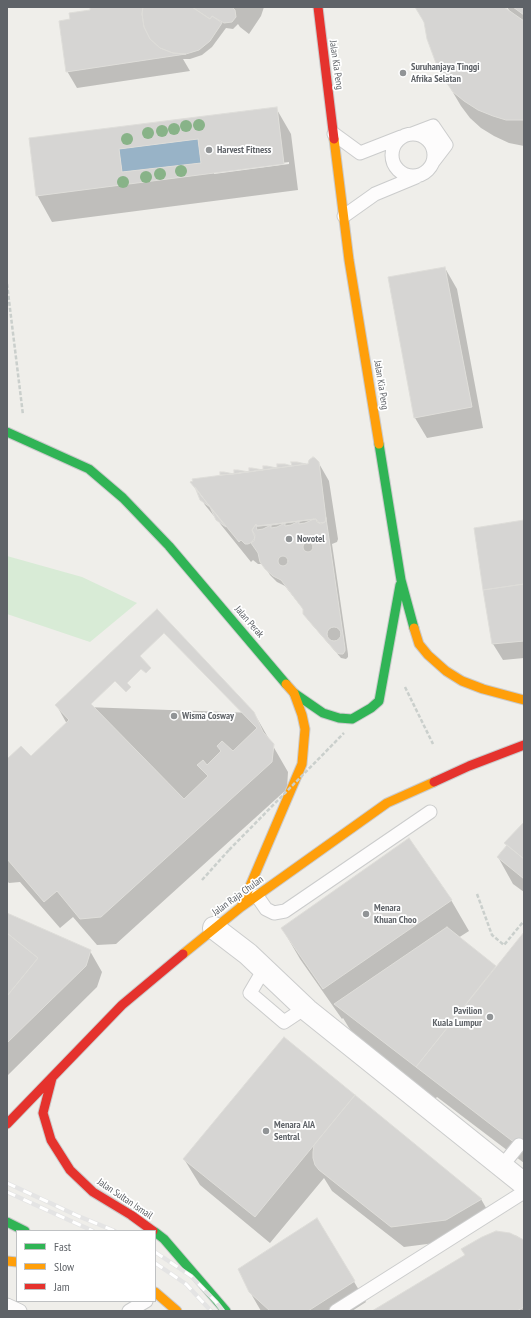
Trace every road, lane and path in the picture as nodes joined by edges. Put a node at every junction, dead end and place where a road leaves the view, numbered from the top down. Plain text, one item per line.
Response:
1 (318, 7) edge
2 (334, 134) junction
3 (409, 134) junction
4 (418, 176) junction
5 (344, 216) junction
6 (7, 284) edge
7 (23, 417) dead end
8 (7, 432) edge
9 (401, 580) junction
10 (402, 683) dead end
11 (294, 693) junction
12 (524, 700) edge
13 (344, 733) dead end
14 (433, 744) dead end
15 (524, 745) edge
16 (430, 812) dead end
17 (202, 880) dead end
18 (477, 894) dead end
19 (257, 896) junction
20 (242, 907) junction
21 (523, 922) dead end
22 (214, 928) junction
23 (52, 1078) junction
24 (7, 1124) edge
25 (519, 1145) dead end
26 (502, 1166) junction
27 (524, 1184) edge
28 (524, 1192) edge
29 (7, 1222) edge
30 (23, 1230) edge
31 (151, 1230) edge
32 (156, 1233) edge
33 (156, 1294) edge
34 (144, 1302) edge
35 (7, 1305) edge
36 (20, 1311) edge
37 (129, 1311) edge
38 (177, 1311) edge
39 (226, 1311) edge
40 (336, 1311) edge

1 - 2 street, Jalan Kia Peng
2 - 3 lane
2 - 5 street, Jalan Kia Peng
3 - 4 lane
3 - 4 lane
4 - 5 lane
5 - 9 street, Jalan Kia Peng
6 - 7 path
8 - 11 street, Jalan Perak
9 - 11 street
9 - 12 street, Jalan Kia Peng
10 - 14 path
11 - 20 street, Jalan Perak
13 - 17 path, bridge
15 - 19 street, Jalan Raja Chulan
16 - 19 lane
18 - 21 path
19 - 20 street, Jalan Raja Chulan
20 - 22 street, Jalan Raja Chulan
22 - 23 street, Jalan Raja Chulan
22 - 26 street
23 - 24 street, Jalan Raja Chulan
23 - 31 street, Jalan Sultan Ismail
25 - 26 lane
26 - 27 street
28 - 40 lane
29 - 30 street
32 - 39 street, Jalan Sultan Ismail
33 - 38 street
34 - 37 lane
35 - 36 lane

